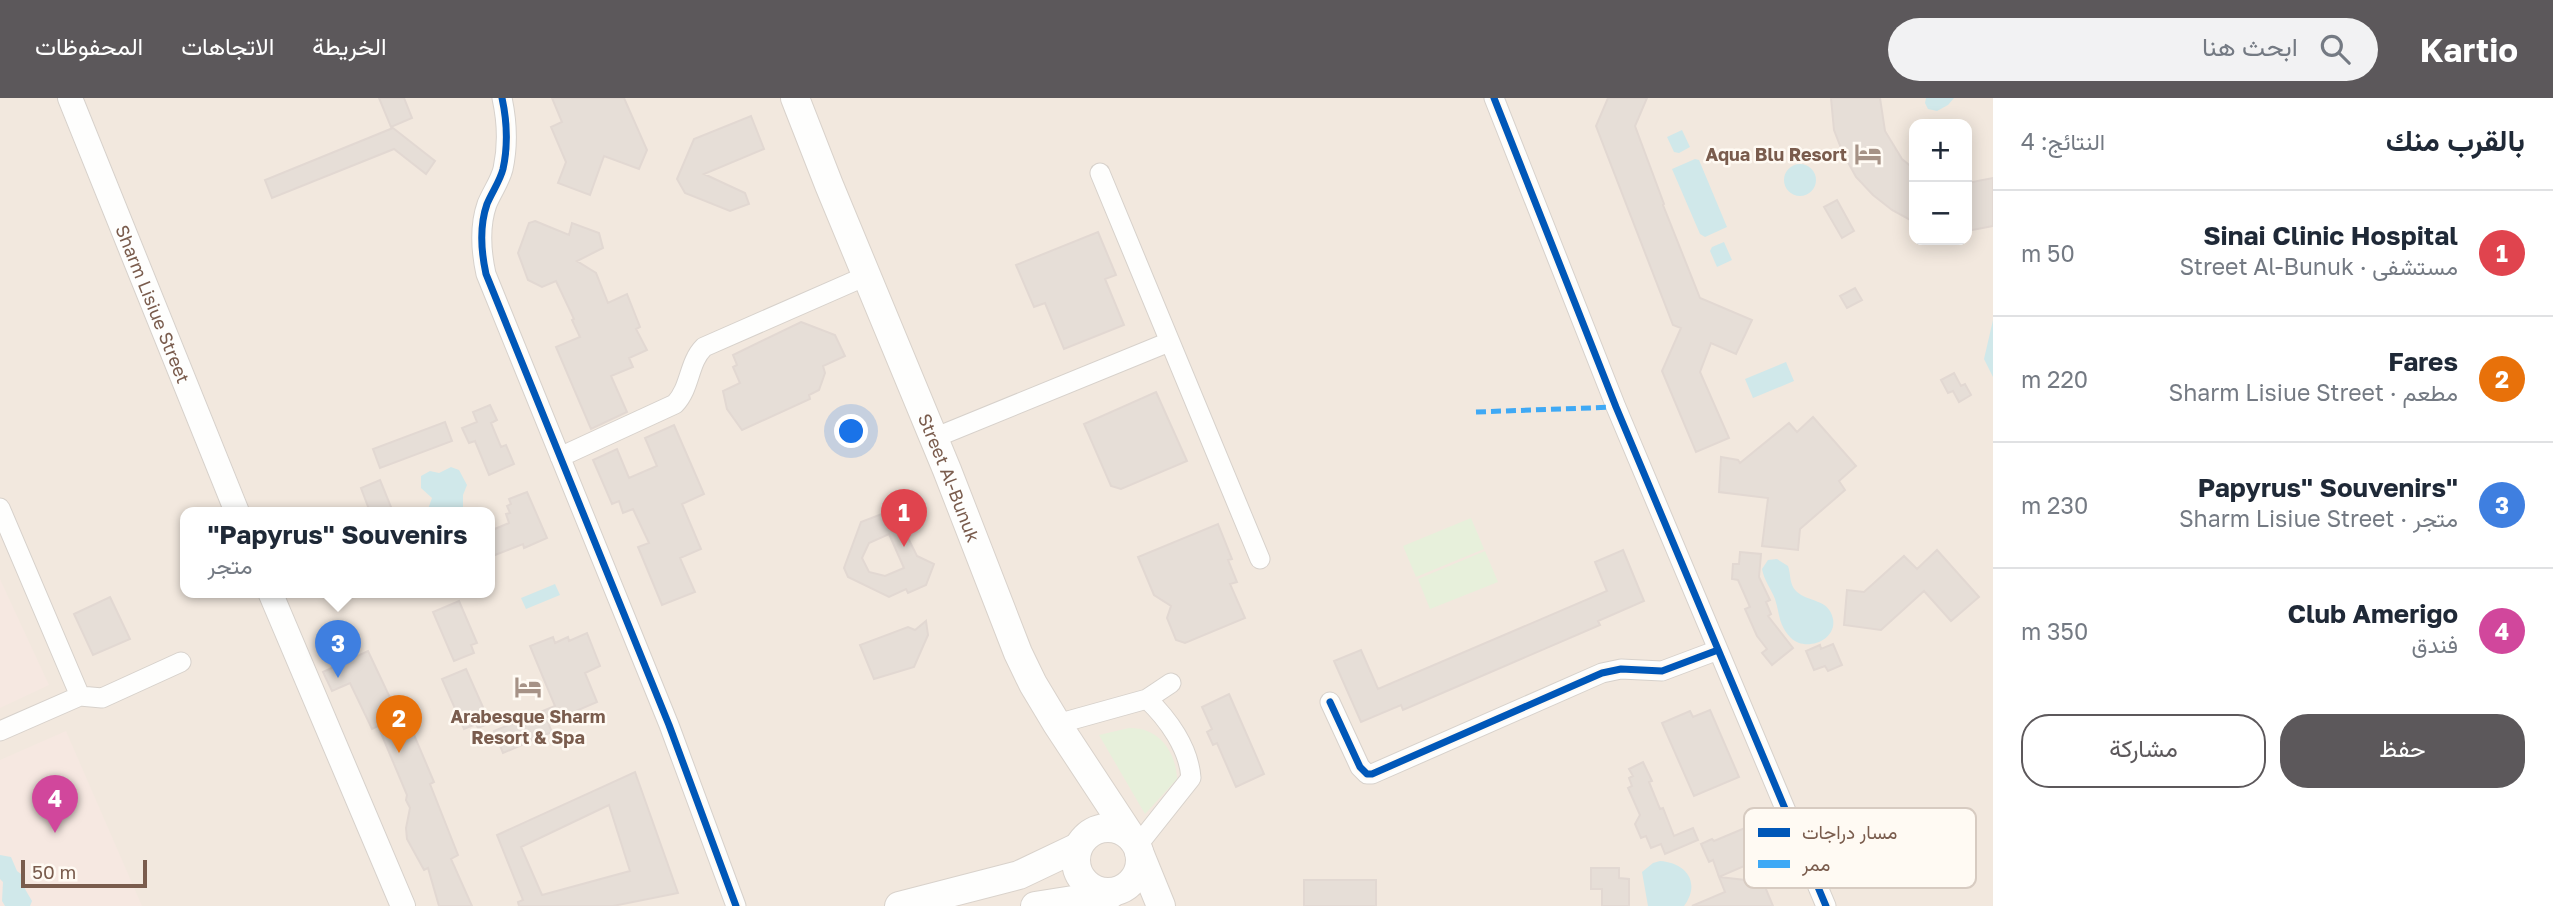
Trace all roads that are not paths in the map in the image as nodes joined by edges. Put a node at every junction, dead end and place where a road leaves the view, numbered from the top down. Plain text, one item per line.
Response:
1 (70, 98) edge
2 (502, 98) edge
3 (795, 98) edge
4 (1494, 98) edge
5 (1100, 173) dead end
6 (866, 276) junction
7 (1169, 342) junction
8 (934, 438) junction
9 (560, 457) junction
10 (235, 507) edge
11 (0, 508) edge
12 (1260, 559) dead end
13 (273, 598) edge
14 (1718, 650) junction
15 (181, 662) dead end
16 (1171, 682) dead end
17 (80, 696) junction
18 (1147, 699) junction
19 (1330, 702) dead end
20 (1057, 724) junction
21 (0, 732) edge
22 (1785, 808) edge
23 (1137, 847) junction
24 (1078, 848) junction
25 (1818, 888) edge
26 (1119, 899) edge
27 (913, 904) edge
28 (403, 906) edge
29 (736, 906) edge
30 (1035, 906) edge
31 (1161, 906) edge
32 (1826, 906) edge

1 - 10 street, Sharm Lisiue Street
2 - 9 street
3 - 6 main road, Street Al-Bunuk
4 - 14 street
5 - 7 street
6 - 8 main road, Street Al-Bunuk
6 - 9 street
7 - 8 street
7 - 12 street
8 - 20 main road, Street Al-Bunuk
9 - 29 street
11 - 17 street
13 - 28 street
14 - 19 street
14 - 22 street
15 - 17 street
16 - 18 street
17 - 21 street
18 - 20 street
18 - 23 street
20 - 23 main road, Street Al-Bunuk
23 - 24 main road
23 - 26 main road
23 - 31 main road, Street Al-Bunuk
24 - 26 main road
24 - 27 main road
25 - 32 street
26 - 30 main road

